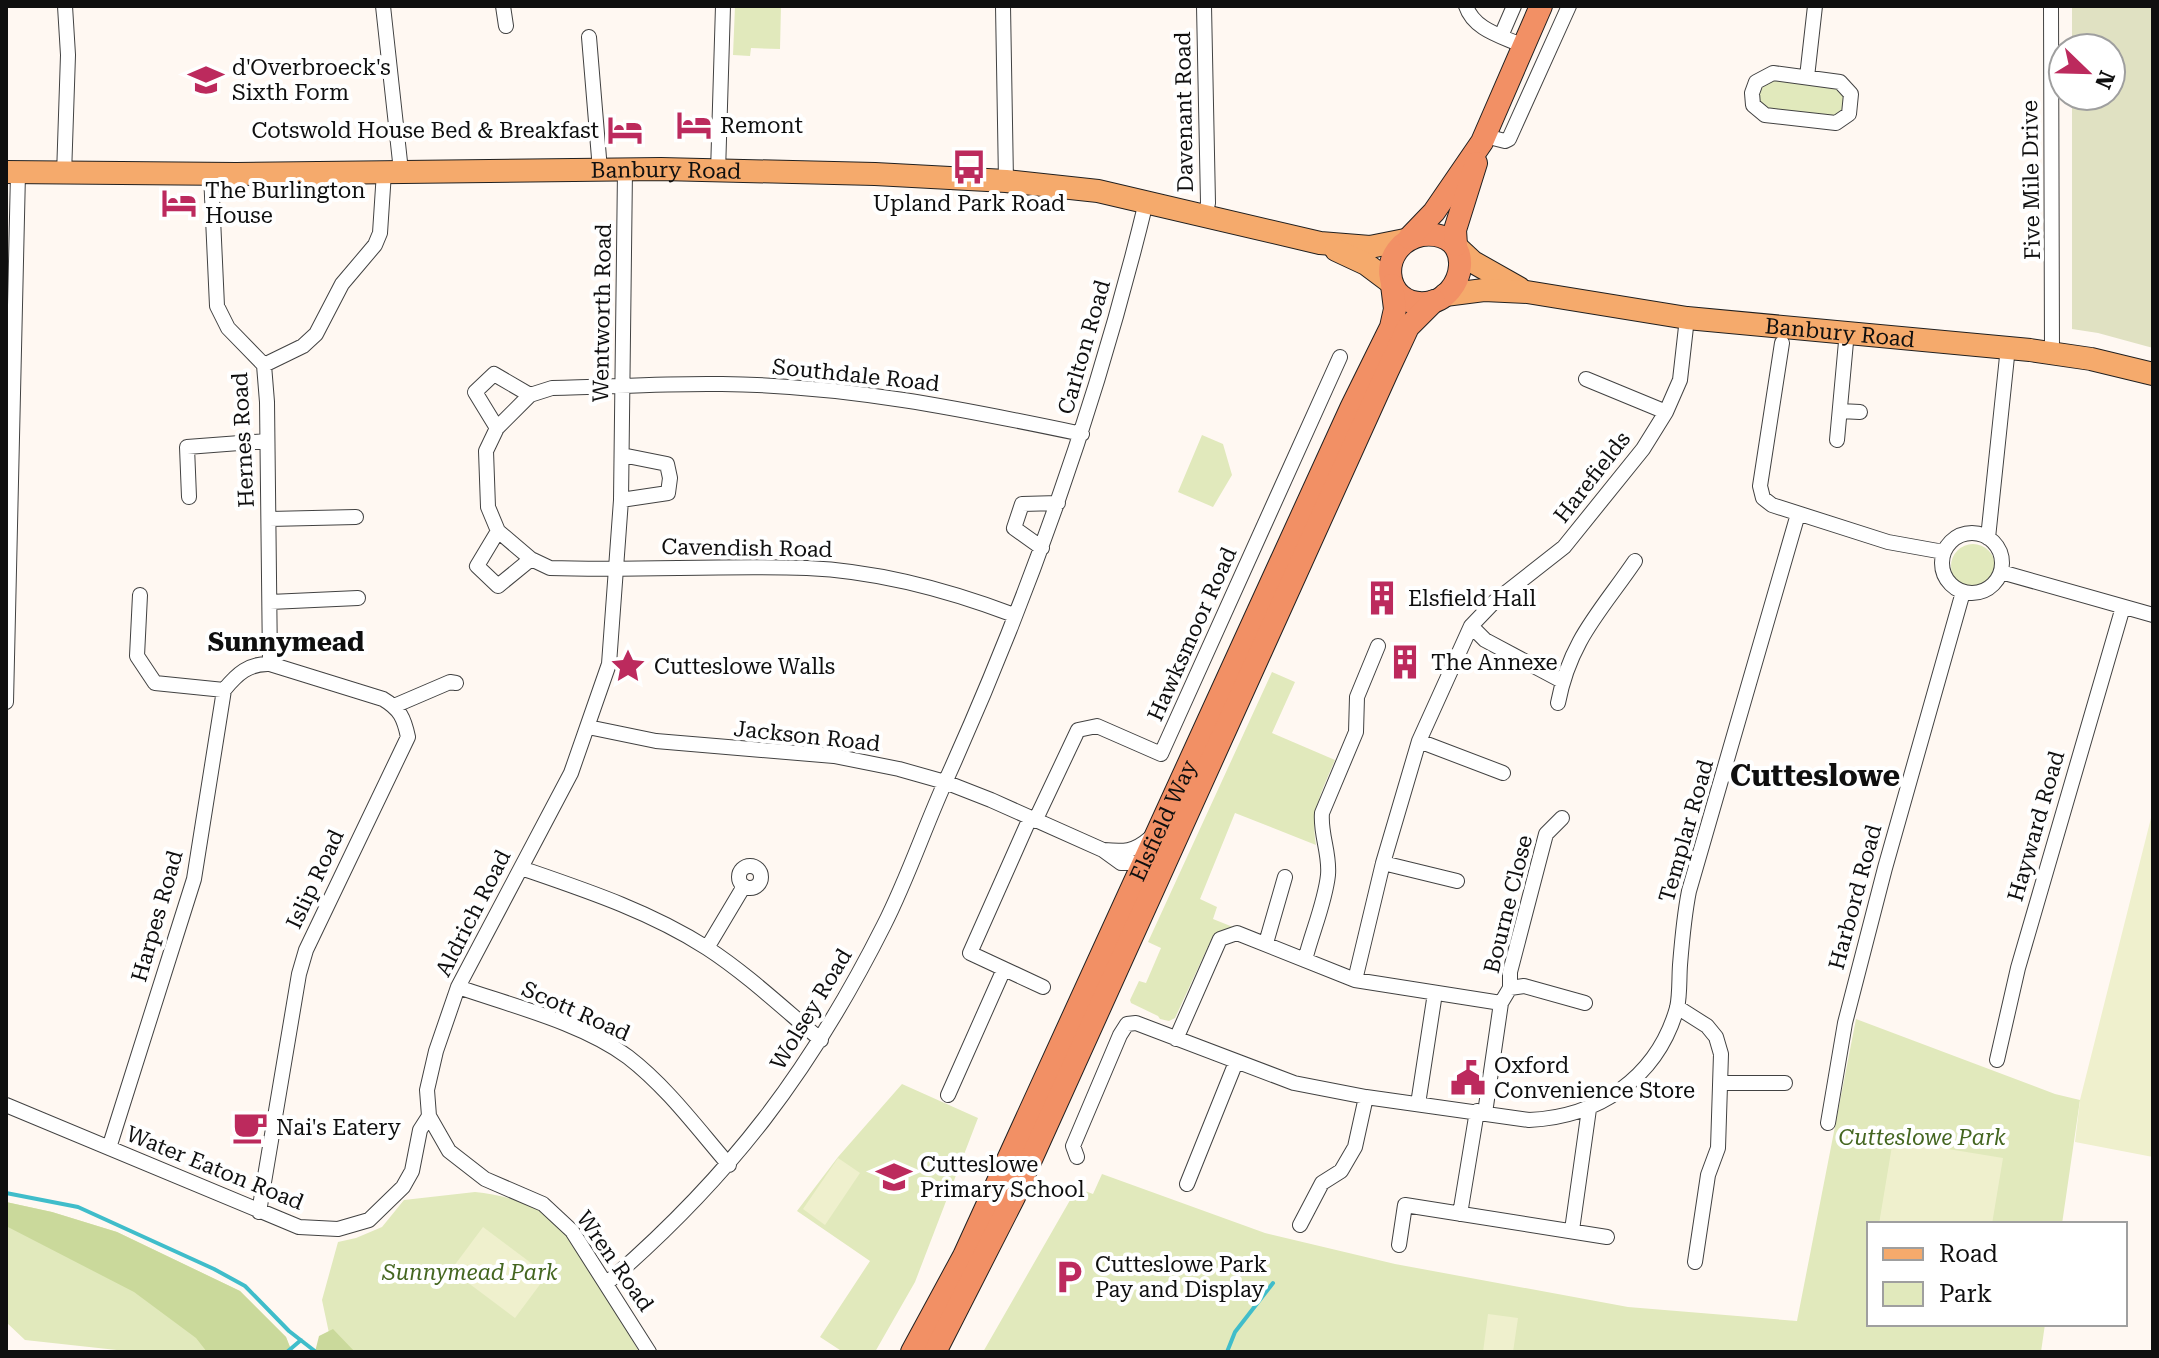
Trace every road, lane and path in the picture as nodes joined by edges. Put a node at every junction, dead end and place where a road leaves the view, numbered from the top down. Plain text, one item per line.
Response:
1 (65, 6) edge
2 (383, 6) edge
3 (503, 6) edge
4 (723, 6) edge
5 (1003, 6) edge
6 (1204, 6) edge
7 (1466, 6) edge
8 (1514, 6) edge
9 (1541, 6) edge
10 (1569, 6) edge
11 (1815, 6) edge
12 (2051, 6) edge
13 (506, 26) dead end
14 (1501, 36) junction
15 (589, 37) dead end
16 (1523, 46) junction
17 (1807, 77) junction
18 (1484, 139) junction
19 (600, 170) junction
20 (625, 170) junction
21 (393, 172) junction
22 (718, 172) junction
23 (12, 173) edge
24 (211, 174) junction
25 (64, 175) junction
26 (1006, 181) junction
27 (1146, 202) junction
28 (1205, 216) junction
29 (1407, 239) junction
30 (1320, 243) junction
31 (1457, 246) junction
32 (1391, 284) junction
33 (1527, 292) junction
34 (1440, 298) junction
35 (1687, 318) junction
36 (1847, 331) junction
37 (1782, 343) dead end
38 (2008, 347) junction
39 (2052, 353) junction
40 (1340, 357) dead end
41 (264, 365) junction
42 (2153, 374) edge
43 (1586, 379) dead end
44 (623, 387) junction
45 (530, 395) junction
46 (1840, 411) junction
47 (1666, 412) junction
48 (1860, 412) dead end
49 (497, 428) junction
50 (1082, 434) junction
51 (1837, 440) dead end
52 (267, 441) junction
53 (622, 455) junction
54 (189, 497) dead end
55 (621, 500) junction
56 (1058, 503) junction
57 (1798, 514) junction
58 (356, 517) dead end
59 (269, 519) junction
60 (498, 531) junction
61 (1988, 538) junction
62 (1042, 548) junction
63 (1945, 550) junction
64 (531, 559) junction
65 (1635, 561) dead end
66 (617, 569) junction
67 (2001, 572) junction
68 (1963, 592) junction
69 (140, 595) dead end
70 (358, 598) dead end
71 (270, 602) junction
72 (2123, 607) junction
73 (1014, 615) junction
74 (2153, 615) edge
75 (1471, 626) junction
76 (1378, 646) dead end
77 (270, 664) junction
78 (609, 664) joint
79 (1562, 681) junction
80 (456, 683) dead end
81 (224, 690) junction
82 (7, 693) edge
83 (1558, 703) dead end
84 (394, 706) junction
85 (979, 708) joint
86 (588, 727) junction
87 (1419, 741) junction
88 (1503, 773) dead end
89 (945, 782) junction
90 (1562, 818) dead end
91 (1033, 820) junction
92 (1157, 832) junction
93 (1103, 850) junction
94 (1167, 855) junction
95 (1383, 863) junction
96 (1142, 864) junction
97 (521, 868) junction
98 (1285, 877) dead end
99 (1457, 881) dead end
100 (744, 886) dead end
101 (1266, 943) junction
102 (707, 948) junction
103 (1305, 960) junction
104 (1004, 969) junction
105 (1355, 980) junction
106 (458, 987) junction
107 (1043, 987) dead end
108 (1510, 988) junction
109 (1435, 993) junction
110 (1501, 1003) junction
111 (1585, 1003) dead end
112 (1677, 1007) junction
113 (1176, 1039) junction
114 (821, 1040) junction
115 (1997, 1060) dead end
116 (1236, 1062) junction
117 (1721, 1083) junction
118 (1785, 1083) dead end
119 (948, 1095) dead end
120 (1366, 1097) junction
121 (1418, 1104) junction
122 (6, 1105) edge
123 (1589, 1109) junction
124 (1481, 1112) junction
125 (429, 1116) junction
126 (1828, 1123) dead end
127 (109, 1148) junction
128 (1077, 1157) dead end
129 (729, 1165) junction
130 (1187, 1184) dead end
131 (403, 1187) joint
132 (259, 1212) junction
133 (1460, 1214) junction
134 (1300, 1225) dead end
135 (1572, 1230) junction
136 (1607, 1237) dead end
137 (1399, 1245) dead end
138 (1695, 1262) dead end
139 (607, 1283) junction
140 (649, 1352) edge
141 (912, 1352) edge
142 (935, 1352) edge

1 - 25 street
2 - 21 street
3 - 13 street
4 - 22 street
5 - 26 street
6 - 28 street, Davenant Road
7 - 14 street
8 - 14 street
9 - 16 highway
10 - 18 street
11 - 17 street
12 - 39 street, Five Mile Drive
14 - 16 street
15 - 19 street
16 - 18 highway
17 - 17 street
18 - 29 highway
18 - 31 highway
19 - 20 main road, Banbury Road
19 - 21 main road, Banbury Road
20 - 22 main road, Banbury Road
20 - 44 street, Wentworth Road
21 - 24 main road, Banbury Road
21 - 41 street
22 - 26 main road, Banbury Road
23 - 25 main road, Banbury Road
23 - 82 street
24 - 25 main road, Banbury Road
24 - 41 street, Hernes Road
26 - 27 main road, Banbury Road
27 - 28 main road, Banbury Road
27 - 50 street, Carlton Road
28 - 30 main road, Banbury Road
29 - 30 main road, Banbury Road
29 - 31 highway
29 - 32 highway
30 - 32 main road, Banbury Road
31 - 33 main road, Banbury Road
31 - 34 highway
32 - 34 highway
32 - 92 highway, Elsfield Way
33 - 34 main road, Banbury Road
33 - 35 main road, Banbury Road
34 - 94 highway, Elsfield Way
35 - 36 main road, Banbury Road
35 - 47 street, Harefields
36 - 38 main road, Banbury Road
36 - 46 street
37 - 57 street
38 - 39 main road, Banbury Road
38 - 61 street
39 - 42 main road, Banbury Road
40 - 91 street, Hawksmoor Road
41 - 52 street, Hernes Road
43 - 47 street
44 - 45 street, Southdale Road
44 - 50 street, Southdale Road
44 - 53 street, Wentworth Road
45 - 49 street
45 - 49 street
46 - 48 street
46 - 51 street
47 - 75 street, Harefields
49 - 60 street
50 - 56 street, Carlton Road
52 - 54 street
52 - 59 street, Hernes Road
53 - 55 street, Wentworth Road
53 - 55 street
55 - 66 street, Wentworth Road
56 - 62 street, Carlton Road
56 - 62 street
57 - 63 street
57 - 112 street, Templar Road
58 - 59 street
59 - 71 street, Hernes Road
60 - 64 street
60 - 64 street
61 - 63 street
61 - 67 street
62 - 73 street, Carlton Road
63 - 68 street
64 - 66 street, Cavendish Road
65 - 79 street
66 - 73 street, Cavendish Road
66 - 78 street, Wentworth Road
67 - 68 street
67 - 72 street
68 - 126 street, Harbord Road
69 - 81 street
70 - 71 street
71 - 77 street, Hernes Road
72 - 74 street
72 - 115 street, Hayward Road
73 - 85 street, Carlton Road
75 - 79 street
75 - 87 street, Harefields
76 - 103 street
77 - 81 street
77 - 84 street
78 - 86 street, Aldrich Road
79 - 83 street
80 - 84 street
81 - 127 street, Harpes Road
84 - 132 street, Islip Road
85 - 89 street, Wolsey Road
86 - 89 street, Jackson Road
86 - 97 street, Aldrich Road
87 - 88 street
87 - 95 street, Harefields
89 - 91 street, Jackson Road
89 - 114 street, Wolsey Road
90 - 108 street, Bourne Close
91 - 93 street, Jackson Road
91 - 104 street
92 - 93 street
92 - 96 highway, Elsfield Way
93 - 96 street, Jackson Road
94 - 96 street
94 - 142 highway, Elsfield Way
95 - 99 street
95 - 105 street, Harefields
96 - 141 highway, Elsfield Way
97 - 102 street
97 - 106 street, Aldrich Road
98 - 101 street
100 - 102 street
101 - 103 street
101 - 113 street
102 - 114 street
103 - 105 street
104 - 107 street
104 - 119 street
105 - 109 street
106 - 125 street, Aldrich Road
106 - 129 street, Scott Road
108 - 110 street, Bourne Close
108 - 111 street
109 - 110 street
109 - 121 street
110 - 124 street
112 - 117 street
112 - 123 street, Templar Road
113 - 116 street, Templar Road
113 - 128 street, Templar Road
114 - 129 street, Wolsey Road
116 - 120 street, Templar Road
116 - 130 street
117 - 118 street
117 - 138 street
120 - 121 street, Templar Road
120 - 134 street
121 - 124 street, Templar Road
122 - 127 street, Water Eaton Road
123 - 124 street, Templar Road
123 - 135 street
124 - 133 street
125 - 131 street, Aldrich Road
125 - 139 street, Wren Road
127 - 132 street, Water Eaton Road
129 - 139 street, Wolsey Road
131 - 132 street, Water Eaton Road
133 - 135 street
133 - 137 street
135 - 136 street
139 - 140 street, Wren Road

